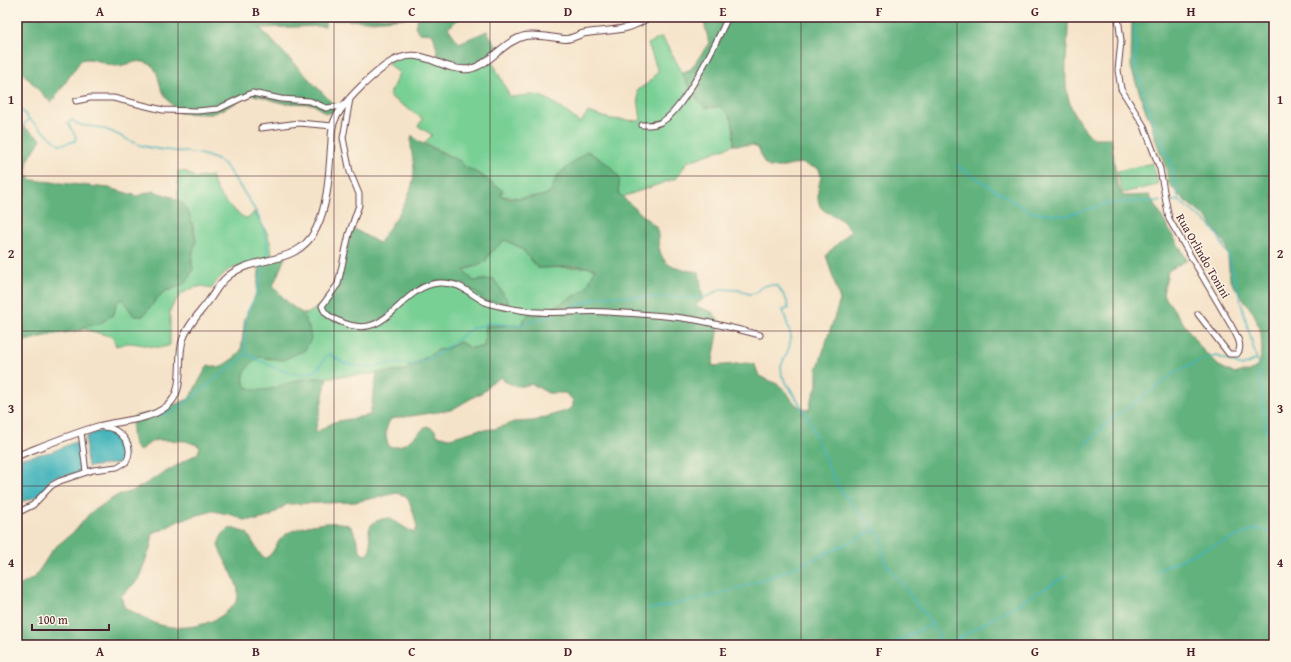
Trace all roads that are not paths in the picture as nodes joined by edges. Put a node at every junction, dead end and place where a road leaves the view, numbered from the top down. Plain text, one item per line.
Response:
1 (646, 17) edge
2 (728, 17) edge
3 (1118, 17) edge
4 (350, 99) junction
5 (76, 101) dead end
6 (344, 106) junction
7 (642, 124) dead end
8 (333, 126) junction
9 (261, 128) dead end
10 (1198, 314) dead end
11 (760, 335) dead end
12 (96, 427) junction
13 (81, 432) junction
14 (17, 456) edge
15 (86, 472) junction
16 (17, 513) edge

1 - 4 street
2 - 7 street
3 - 10 street, Rua Orlindo Tonini
4 - 6 street
4 - 11 street
5 - 6 street
6 - 8 street
8 - 9 street
8 - 12 street
12 - 13 street
12 - 15 street
13 - 14 street
13 - 15 street
15 - 16 street

